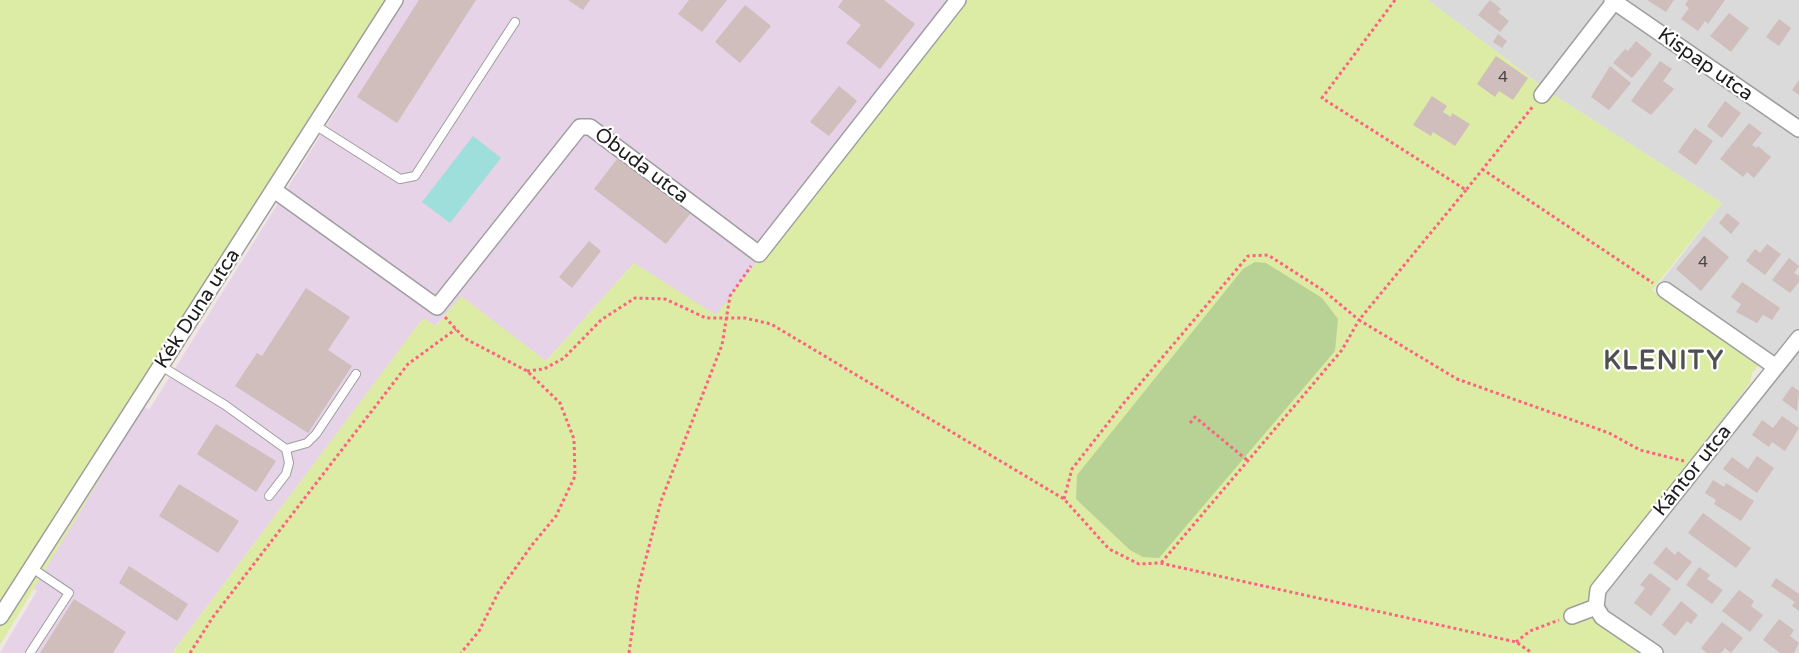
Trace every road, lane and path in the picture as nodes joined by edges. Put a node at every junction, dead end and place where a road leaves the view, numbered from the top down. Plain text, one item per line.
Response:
1 (395, 0) edge
2 (957, 0) edge
3 (1395, 0) edge
4 (1613, 1) edge
5 (515, 22) dead end
6 (1542, 95) joint
7 (315, 125) junction
8 (1799, 129) edge
9 (1482, 169) junction
10 (274, 190) junction
11 (1466, 190) junction
12 (759, 254) junction
13 (1665, 290) joint
14 (437, 307) junction
15 (726, 319) junction
16 (1359, 320) junction
17 (456, 329) junction
18 (1799, 338) edge
19 (161, 366) junction
20 (1776, 367) junction
21 (527, 371) junction
22 (356, 374) dead end
23 (1190, 423) dead end
24 (286, 449) junction
25 (1247, 460) junction
26 (1697, 465) junction
27 (269, 496) dead end
28 (1064, 499) junction
29 (1160, 563) junction
30 (32, 568) junction
31 (1596, 607) junction
32 (1572, 616) joint
33 (0, 617) edge
34 (1516, 642) junction
35 (30, 653) edge
36 (190, 653) edge
37 (461, 653) edge
38 (629, 653) edge
39 (1532, 653) edge
40 (1655, 653) edge

1 - 7 street, Kék Duna utca
2 - 12 street
3 - 11 path
4 - 6 street
4 - 8 street, Kispap utca
5 - 7 lane
6 - 9 path
7 - 10 street, Kék Duna utca
9 - 11 path
9 - 13 path
10 - 14 street
10 - 19 street, Kék Duna utca
11 - 16 path
12 - 14 street, Óbuda utca
12 - 15 path
13 - 20 street
14 - 17 path
15 - 21 path
15 - 28 path
15 - 38 path
16 - 25 path
16 - 26 path
16 - 28 path
17 - 21 path
17 - 36 path
18 - 20 street, Kántor utca
19 - 24 lane
19 - 30 street, Kék Duna utca
20 - 26 street, Kántor utca
21 - 37 path
22 - 24 lane
23 - 25 path
24 - 27 lane
25 - 29 path
26 - 31 street, Kántor utca
28 - 29 path
29 - 34 path
30 - 33 street, Kék Duna utca
30 - 35 lane
31 - 32 street
31 - 40 street
32 - 34 path
34 - 39 path

